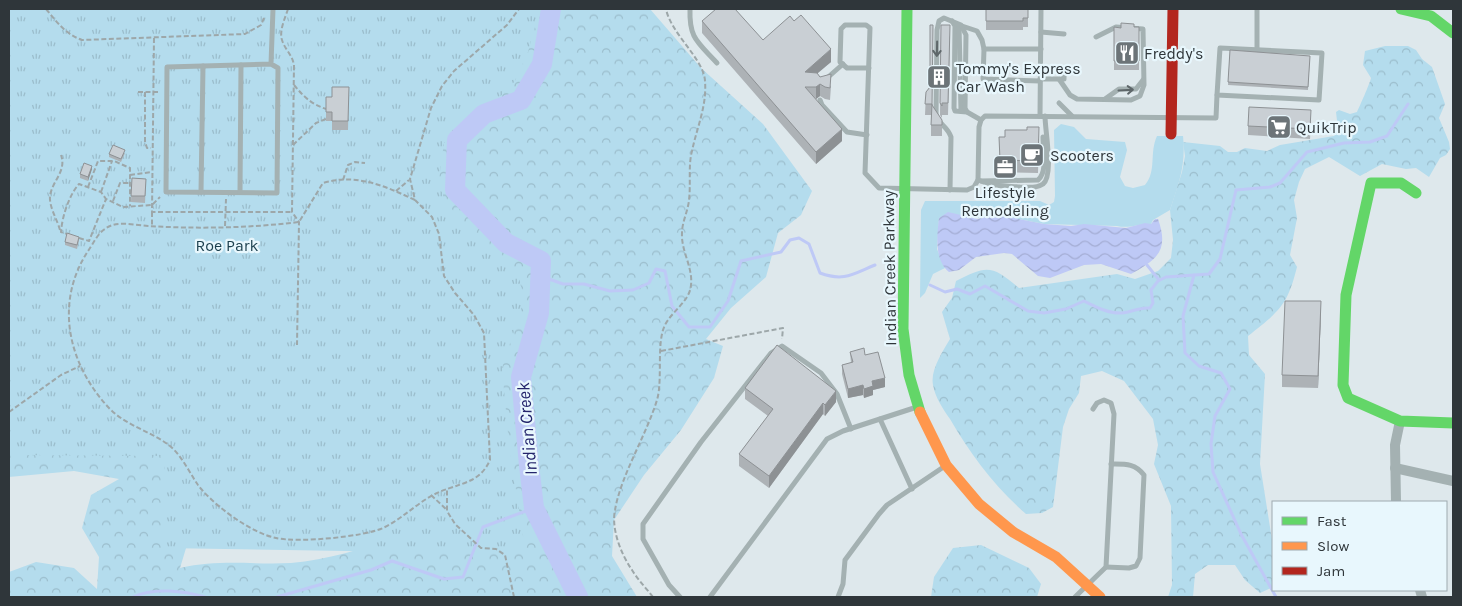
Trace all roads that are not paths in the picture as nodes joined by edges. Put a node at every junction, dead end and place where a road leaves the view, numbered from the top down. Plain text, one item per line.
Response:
1 (273, 9) edge
2 (690, 9) edge
3 (907, 9) edge
4 (1041, 9) edge
5 (1173, 9) edge
6 (1257, 9) edge
7 (1401, 9) edge
8 (957, 23) junction
9 (1041, 32) junction
10 (1453, 33) edge
11 (1064, 34) dead end
12 (1096, 37) dead end
13 (984, 49) junction
14 (1041, 49) junction
15 (1257, 50) junction
16 (717, 63) dead end
17 (271, 64) junction
18 (843, 64) junction
19 (240, 65) junction
20 (203, 66) junction
21 (869, 68) junction
22 (1064, 74) dead end
23 (1144, 77) junction
24 (1059, 79) junction
25 (1040, 80) junction
26 (822, 85) edge
27 (1217, 95) junction
28 (1104, 99) junction
29 (820, 100) dead end
30 (1059, 103) dead end
31 (964, 112) junction
32 (1042, 116) junction
33 (1072, 116) junction
34 (1171, 116) junction
35 (981, 120) junction
36 (1171, 134) dead end
37 (867, 135) junction
38 (978, 180) junction
39 (904, 190) junction
40 (950, 190) junction
41 (201, 192) junction
42 (240, 192) junction
43 (1416, 193) dead end
44 (918, 407) junction
45 (1093, 408) dead end
46 (880, 419) junction
47 (1400, 421) junction
48 (1453, 423) edge
49 (851, 429) junction
50 (1111, 464) junction
51 (946, 465) junction
52 (1396, 468) junction
53 (1453, 481) edge
54 (912, 488) junction
55 (1396, 501) edge
56 (1106, 567) junction
57 (1087, 584) junction
58 (680, 597) edge
59 (710, 597) edge
60 (838, 597) edge
61 (1075, 597) edge
62 (1100, 597) edge

1 - 17 lane
2 - 16 lane
3 - 39 main road, Indian Creek Parkway
4 - 9 lane
5 - 34 main road
6 - 15 lane
7 - 10 main road
8 - 13 lane
8 - 31 lane
8 - 31 lane
8 -> 40 lane
9 - 11 lane
9 - 14 lane
12 - 23 lane
13 - 14 lane
13 - 25 lane
14 - 25 lane
15 - 27 lane
15 - 27 lane
17 - 19 lane
17 - 42 lane
18 - 21 lane
18 - 21 lane
18 - 26 lane
19 - 20 lane
19 - 42 lane
20 - 41 lane
20 - 41 lane
21 - 37 lane
22 - 24 lane
28 -> 23 lane
23 - 28 lane
24 - 25 lane
24 - 28 lane
25 - 32 lane
27 - 34 lane
29 - 37 lane
30 - 33 lane
31 - 35 lane
32 - 33 lane
32 - 35 lane
32 - 38 lane
33 - 34 lane
34 - 36 main road
35 - 38 lane
37 - 39 lane
38 - 40 lane
39 - 40 lane
39 - 44 main road, Indian Creek Parkway
41 - 42 lane
43 - 47 main road
44 - 46 lane
44 - 51 main road, Indian Creek Parkway
45 - 50 lane
46 - 49 lane
46 - 54 lane
47 - 48 main road
47 - 52 street
49 - 58 lane
49 - 59 lane
50 - 56 lane
50 - 56 lane
51 - 54 lane
51 - 57 main road, Indian Creek Parkway
52 - 53 street
52 - 55 street
54 - 60 lane
56 - 57 lane
57 - 61 lane
57 - 62 main road, Indian Creek Parkway

